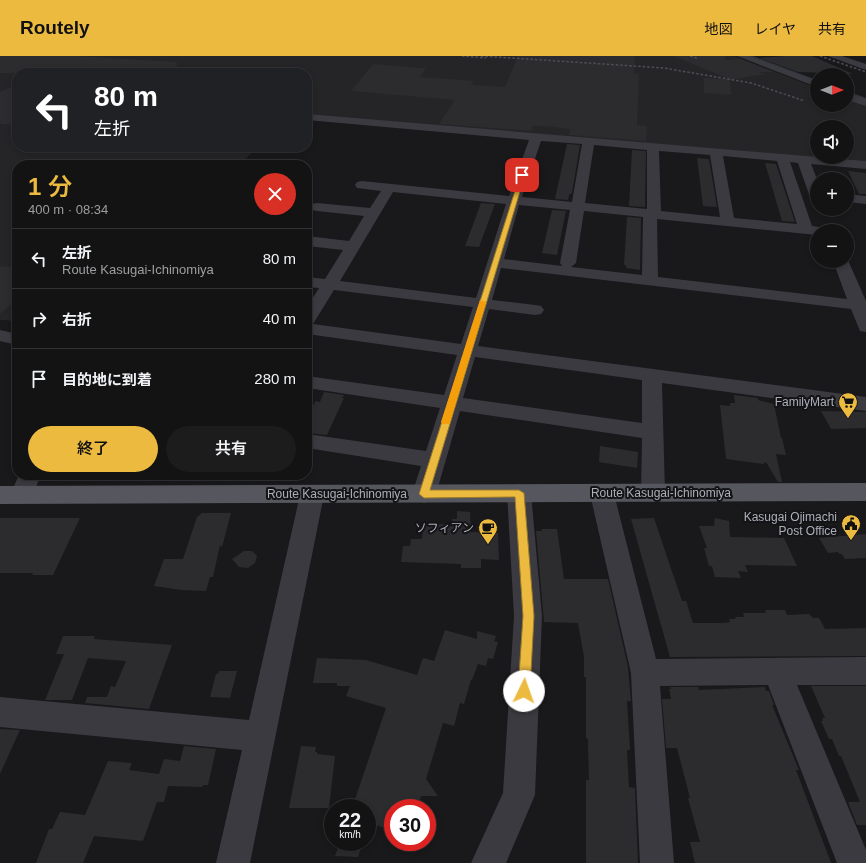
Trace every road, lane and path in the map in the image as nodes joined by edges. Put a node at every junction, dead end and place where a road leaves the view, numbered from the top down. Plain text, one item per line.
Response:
1 (742, 56) edge
2 (833, 56) edge
3 (866, 67) edge
4 (810, 81) edge
5 (854, 99) edge
6 (866, 103) edge
7 (312, 117) edge
8 (536, 137) junction
9 (589, 141) junction
10 (653, 146) junction
11 (716, 152) junction
12 (782, 157) junction
13 (803, 159) junction
14 (866, 165) edge
15 (810, 178) edge
16 (362, 186) dead end
17 (389, 188) junction
18 (854, 199) edge
19 (514, 200) junction
20 (866, 200) edge
21 (318, 207) dead end
22 (578, 207) junction
23 (374, 213) junction
24 (652, 214) junction
25 (824, 216) dead end
26 (728, 222) junction
27 (827, 224) edge
28 (806, 229) junction
29 (810, 230) edge
30 (312, 242) edge
31 (353, 246) junction
32 (495, 263) junction
33 (568, 263) dead end
34 (844, 268) edge
35 (650, 281) junction
36 (312, 283) edge
37 (329, 285) junction
38 (482, 304) junction
39 (862, 306) edge
40 (535, 310) dead end
41 (312, 313) edge
42 (866, 327) edge
43 (312, 330) edge
44 (0, 335) edge
45 (12, 339) edge
46 (468, 351) junction
47 (652, 376) junction
48 (312, 383) edge
49 (452, 403) junction
50 (866, 404) edge
51 (653, 432) junction
52 (312, 442) edge
53 (434, 460) junction
54 (17, 488) edge
55 (866, 492) edge
56 (519, 493) junction
57 (653, 493) junction
58 (424, 494) junction
59 (602, 494) junction
60 (312, 495) junction
61 (866, 671) edge
62 (777, 672) junction
63 (644, 673) junction
64 (0, 712) edge
65 (260, 736) junction
66 (233, 863) edge
67 (488, 863) edge
68 (657, 863) edge
69 (854, 863) edge

1 - 4 street
2 - 3 street
5 - 6 street
7 - 8 street
8 - 9 street
8 - 19 street
9 - 10 street
9 - 22 street
10 - 11 street
10 - 24 street
11 - 12 street
11 - 26 street
12 - 13 street
12 - 28 street
13 - 14 street
13 - 15 street
16 - 17 street
17 - 19 street
17 - 23 street
18 - 20 street
19 - 22 street
19 - 32 street
21 - 23 street
22 - 24 street
22 - 33 street
23 - 31 street
24 - 26 street
24 - 35 street
25 - 27 street
26 - 28 street
28 - 29 street
30 - 31 street
31 - 37 street
32 - 35 street
32 - 38 street
34 - 39 street
35 - 39 street
36 - 37 street
37 - 38 street
37 - 41 street
38 - 40 street
38 - 46 street
39 - 42 street
43 - 46 street
44 - 45 street
46 - 47 street
46 - 49 street
47 - 50 street
47 - 51 street
48 - 49 street
49 - 51 street
49 - 53 street
51 - 57 street
52 - 53 street
53 - 58 street
54 - 60 main road, Route Kasugai-Ichinomiya
55 - 57 main road, Route Kasugai-Ichinomiya
56 - 58 main road, Route Kasugai-Ichinomiya
56 - 59 main road, Route Kasugai-Ichinomiya
56 - 67 street
57 - 59 main road, Route Kasugai-Ichinomiya
58 - 60 main road, Route Kasugai-Ichinomiya
59 - 63 street
60 - 65 street
61 - 62 street
62 - 63 street
62 - 69 street
63 - 68 street
64 - 65 street
65 - 66 street

